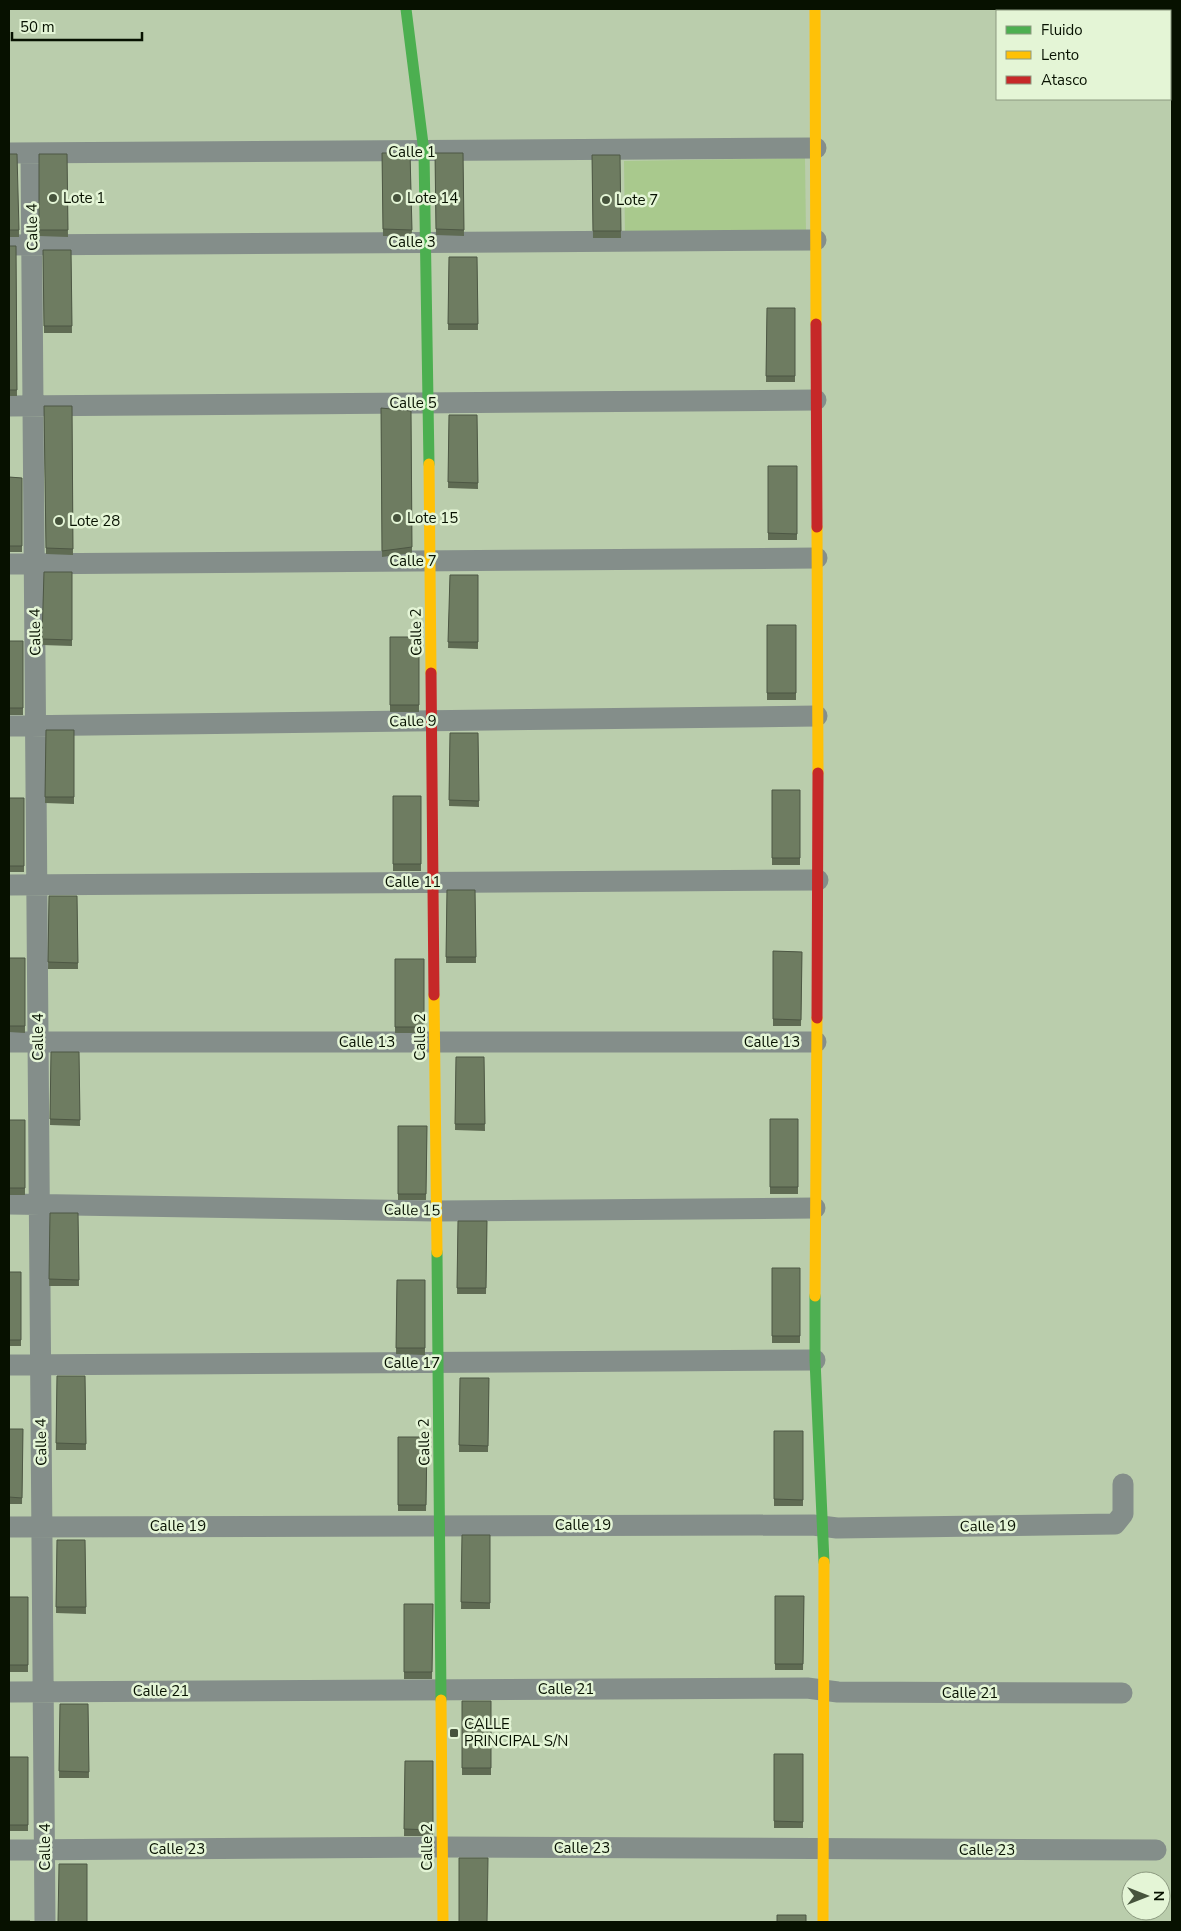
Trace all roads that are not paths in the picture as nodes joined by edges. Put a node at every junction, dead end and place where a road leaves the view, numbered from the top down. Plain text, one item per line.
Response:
1 (406, 9) edge
2 (814, 9) edge
3 (816, 148) junction
4 (424, 152) junction
5 (9, 153) edge
6 (31, 153) junction
7 (816, 240) junction
8 (427, 242) junction
9 (32, 244) junction
10 (9, 245) edge
11 (816, 400) junction
12 (429, 402) junction
13 (9, 406) edge
14 (33, 406) junction
15 (817, 558) junction
16 (431, 561) junction
17 (9, 564) edge
18 (34, 564) junction
19 (817, 716) junction
20 (432, 721) junction
21 (9, 726) edge
22 (36, 726) junction
23 (818, 880) junction
24 (434, 882) junction
25 (9, 884) edge
26 (37, 884) junction
27 (9, 1042) edge
28 (38, 1042) junction
29 (435, 1042) junction
30 (816, 1042) junction
31 (40, 1203) junction
32 (9, 1204) edge
33 (815, 1208) junction
34 (436, 1211) junction
35 (815, 1360) junction
36 (438, 1362) junction
37 (9, 1365) edge
38 (41, 1365) junction
39 (1123, 1484) dead end
40 (440, 1525) junction
41 (42, 1526) junction
42 (9, 1527) edge
43 (824, 1527) junction
44 (441, 1689) junction
45 (823, 1689) junction
46 (9, 1692) edge
47 (43, 1692) junction
48 (1122, 1693) dead end
49 (442, 1848) junction
50 (9, 1850) edge
51 (44, 1850) junction
52 (822, 1850) junction
53 (1156, 1850) dead end
54 (45, 1922) edge
55 (443, 1922) edge
56 (823, 1922) edge

1 - 4 street, Calle 2
2 - 3 street
3 - 4 street, Calle 1
3 - 7 street
4 - 6 street, Calle 1
4 - 8 street, Calle 2
5 - 6 street, Calle 1
6 - 9 street, Calle 4
7 - 8 street, Calle 3
7 - 11 street
8 - 9 street, Calle 3
8 - 12 street, Calle 2
9 - 10 street, Calle 3
9 - 14 street, Calle 4
11 - 12 street, Calle 5
11 - 15 street
12 - 14 street, Calle 5
12 - 16 street, Calle 2
13 - 14 street, Calle 5
14 - 18 street, Calle 4
15 - 16 street, Calle 7
15 - 19 street
16 - 18 street, Calle 7
16 - 20 street, Calle 2
17 - 18 street, Calle 7
18 - 22 street, Calle 4
19 - 20 street, Calle 9
19 - 23 street
20 - 22 street, Calle 9
20 - 24 street, Calle 2
21 - 22 street, Calle 9
22 - 26 street, Calle 4
23 - 24 street, Calle 11
23 - 30 street
24 - 26 street, Calle 11
24 - 29 street, Calle 2
25 - 26 street, Calle 11
26 - 28 street, Calle 4
27 - 28 street, Calle 13
28 - 29 street, Calle 13
28 - 31 street, Calle 4
29 - 30 street, Calle 13
29 - 34 street, Calle 2
30 - 33 street
31 - 32 street, Calle 15
31 - 34 street, Calle 15
31 - 38 street, Calle 4
33 - 34 street, Calle 15
33 - 35 street
34 - 36 street, Calle 2
35 - 36 street, Calle 17
35 - 43 street
36 - 38 street, Calle 17
36 - 40 street, Calle 2
37 - 38 street, Calle 17
38 - 41 street, Calle 4
39 - 43 street, Calle 19
40 - 41 street, Calle 19
40 - 43 street, Calle 19
40 - 44 street, Calle 2
41 - 42 street, Calle 19
41 - 47 street, Calle 4
43 - 45 street
44 - 45 street, Calle 21
44 - 47 street, Calle 21
44 - 49 street, Calle 2
45 - 48 street, Calle 21
45 - 52 street
46 - 47 street, Calle 21
47 - 51 street, Calle 4
49 - 51 street, Calle 23
49 - 52 street, Calle 23
49 - 55 street, Calle 2
50 - 51 street, Calle 23
51 - 54 street, Calle 4
52 - 53 street, Calle 23
52 - 56 street

